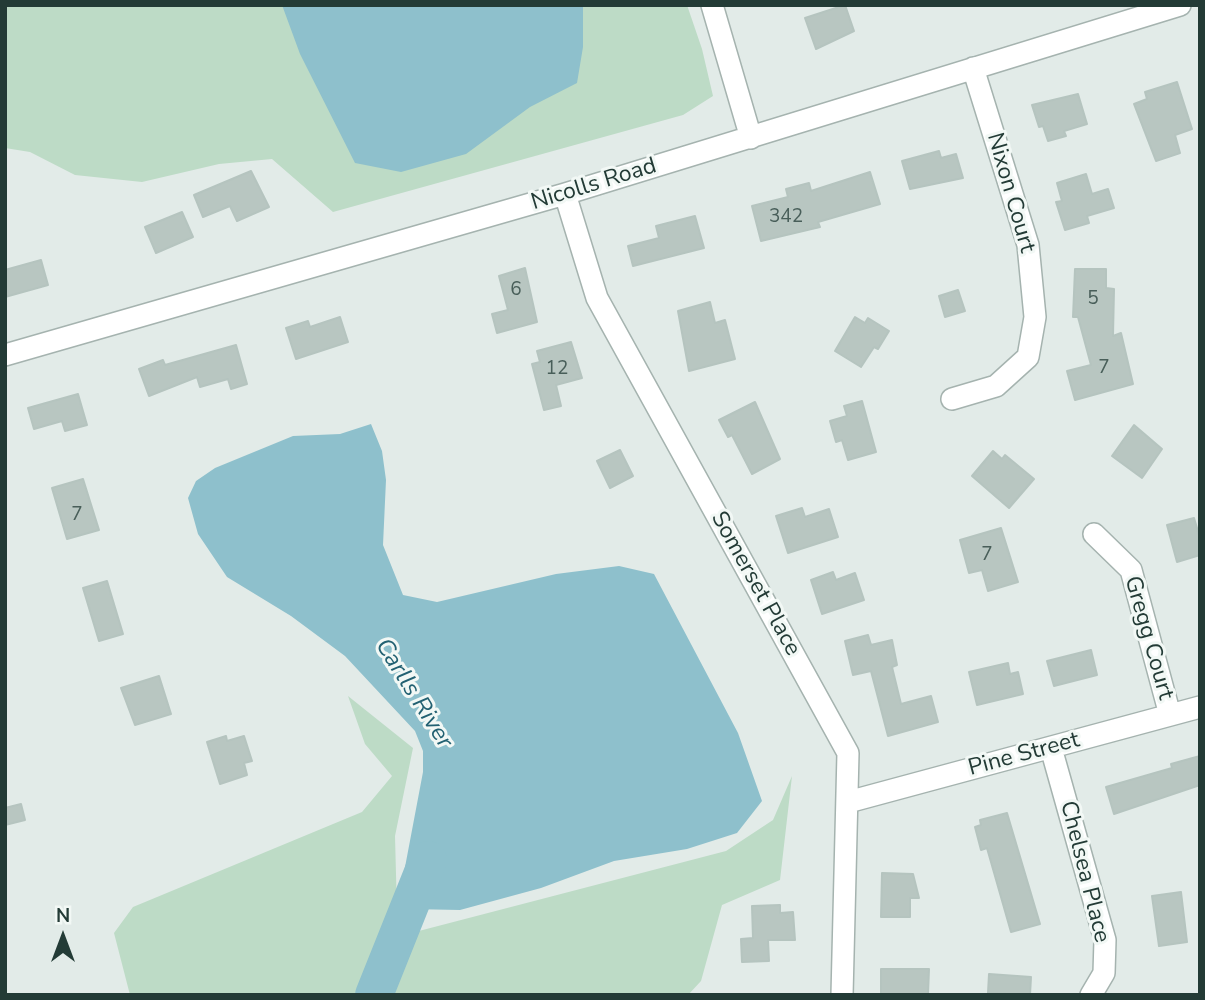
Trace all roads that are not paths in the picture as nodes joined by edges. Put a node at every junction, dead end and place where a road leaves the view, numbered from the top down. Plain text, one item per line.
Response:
1 (712, 5) edge
2 (1180, 5) edge
3 (973, 68) junction
4 (751, 138) junction
5 (565, 194) junction
6 (5, 355) edge
7 (952, 399) dead end
8 (1094, 534) dead end
9 (1200, 707) edge
10 (1170, 715) junction
11 (1051, 748) junction
12 (848, 802) junction
13 (842, 995) edge
14 (1091, 995) edge

1 - 4 street
2 - 3 street, Nicolls Road
3 - 4 street, Nicolls Road
3 - 7 street, Nixon Court
4 - 5 street, Nicolls Road
5 - 6 street, Nicolls Road
5 - 12 street, Somerset Place
8 - 10 street, Gregg Court
9 - 10 street, Pine Street
10 - 11 street, Pine Street
11 - 12 street, Pine Street
11 - 14 street, Chelsea Place
12 - 13 street, Somerset Place

